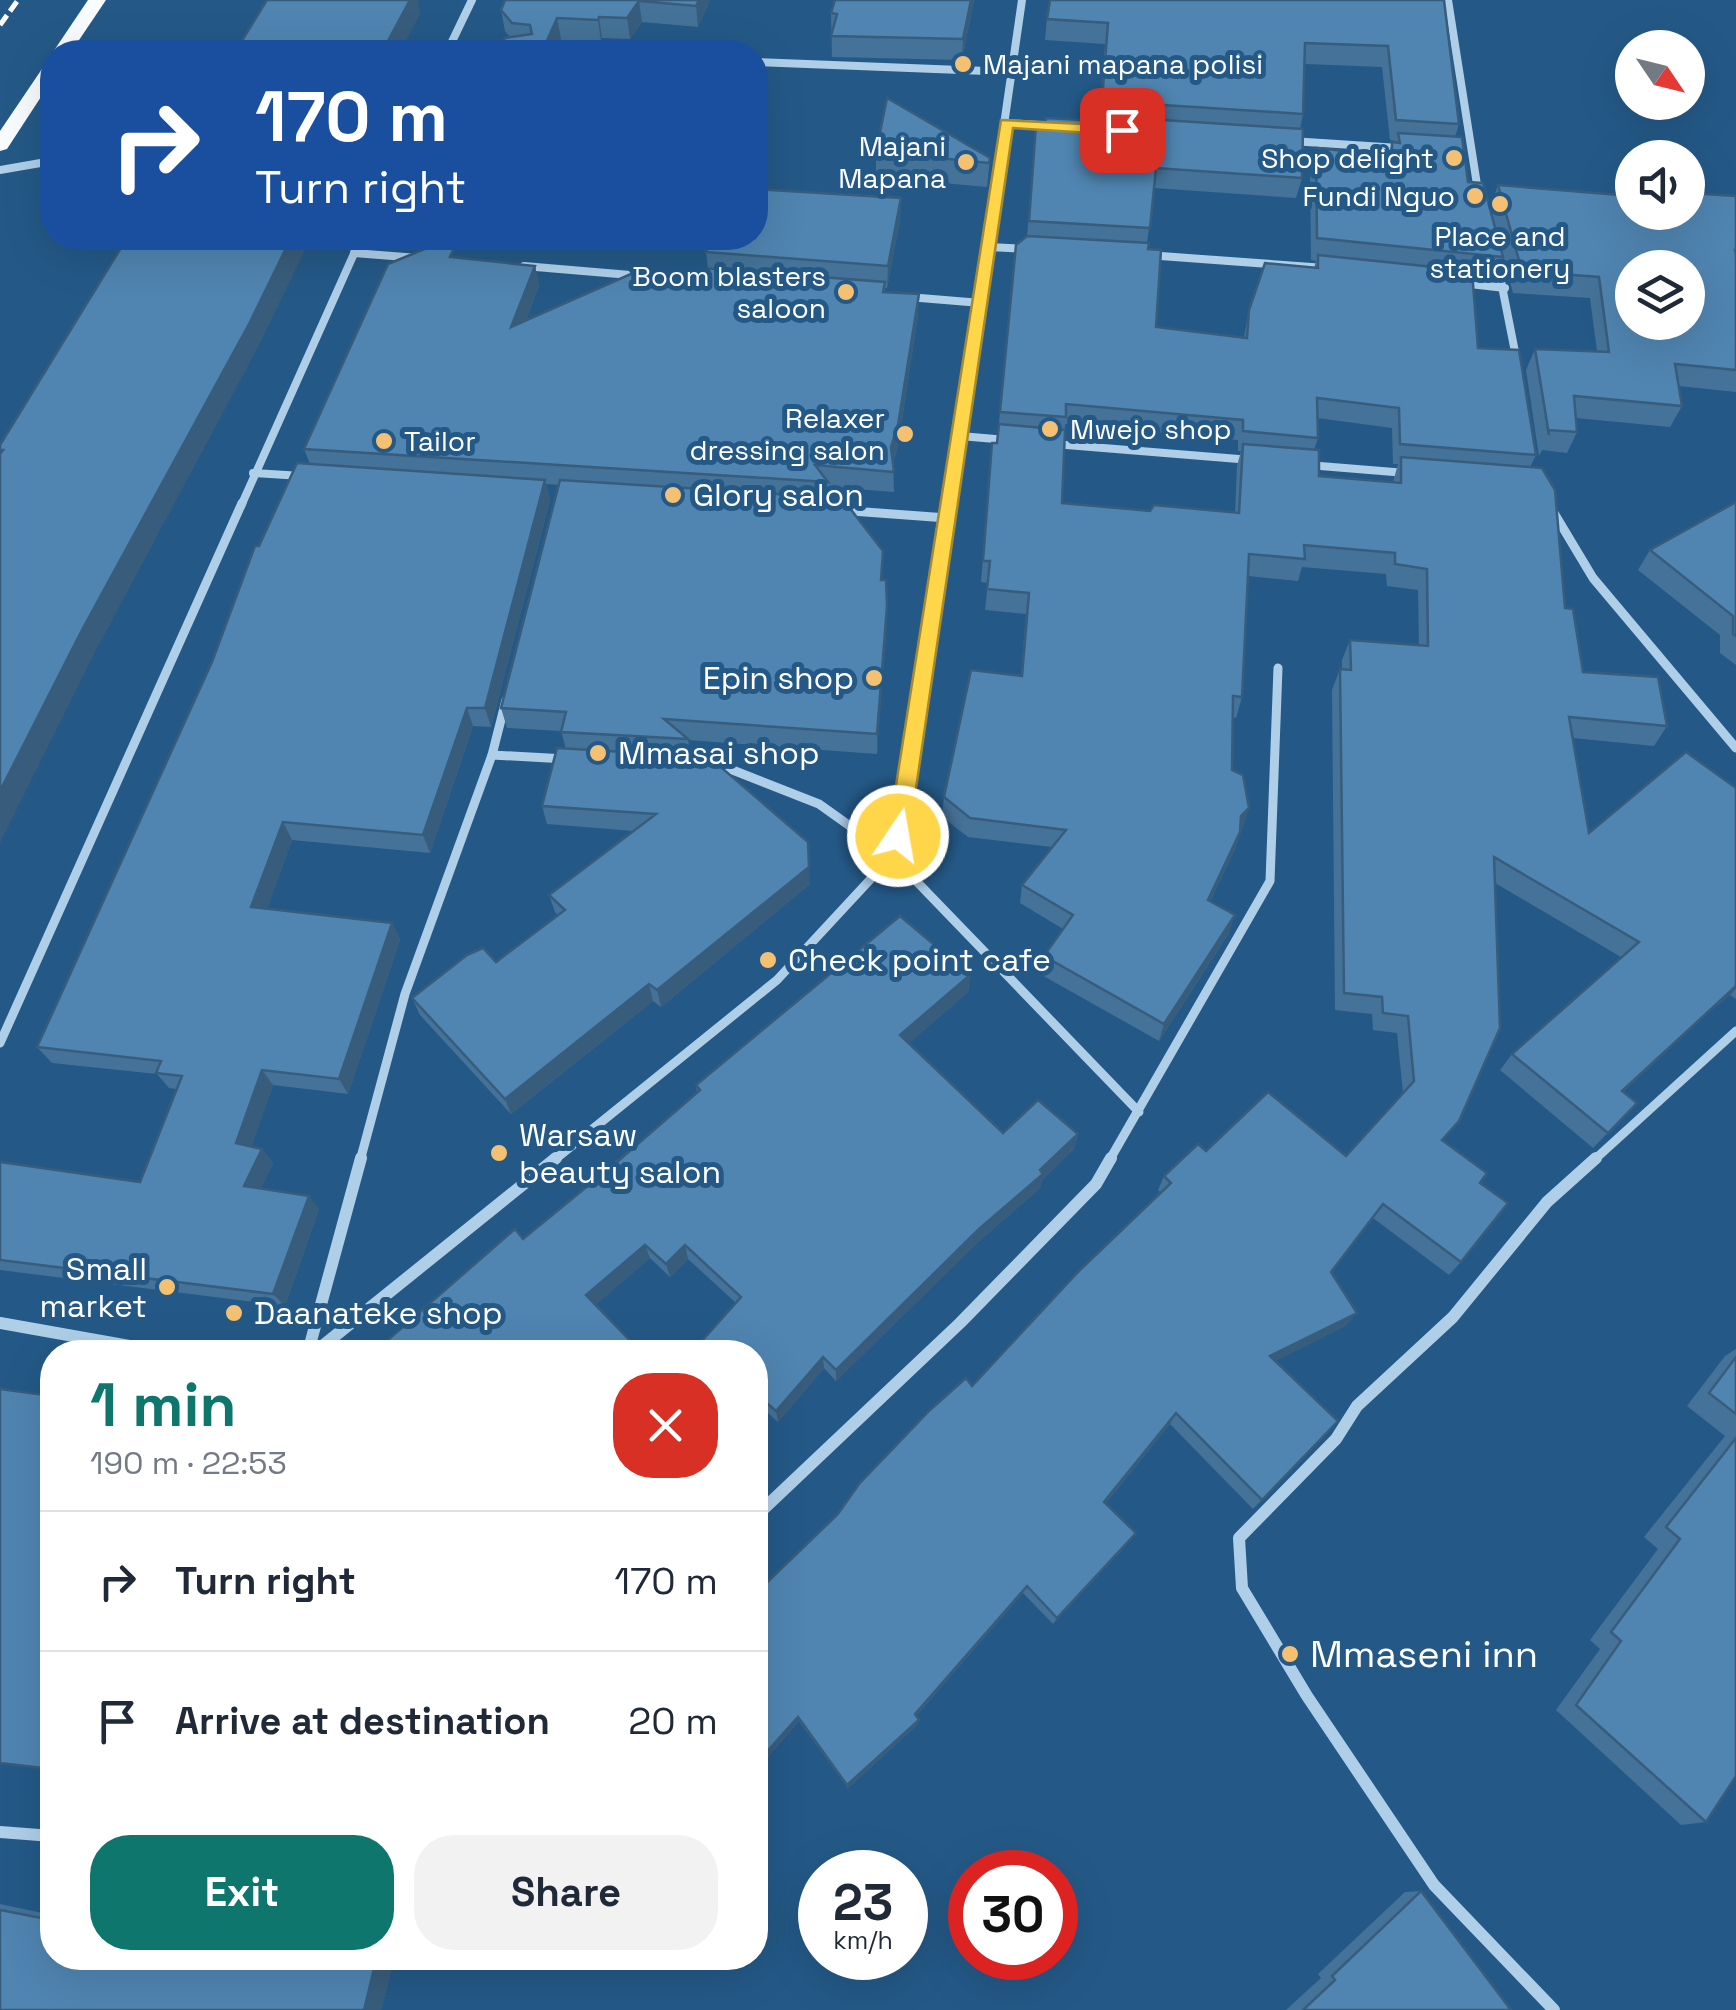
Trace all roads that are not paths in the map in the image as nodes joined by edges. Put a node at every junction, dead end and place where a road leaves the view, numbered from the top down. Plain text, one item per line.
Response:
1 (97, 0) edge
2 (472, 0) edge
3 (1022, 0) edge
4 (1431, 1) edge
5 (1448, 1) edge
6 (70, 40) edge
7 (452, 40) edge
8 (768, 63) edge
9 (1012, 72) junction
10 (40, 84) edge
11 (1006, 123) junction
12 (1064, 126) edge
13 (1276, 140) edge
14 (0, 146) edge
15 (1410, 149) edge
16 (40, 163) edge
17 (0, 170) edge
18 (1478, 193) junction
19 (1498, 194) edge
20 (1484, 212) edge
21 (989, 246) junction
22 (356, 250) edge
23 (1046, 250) edge
24 (1494, 250) edge
25 (354, 253) junction
26 (1141, 255) edge
27 (432, 259) edge
28 (510, 265) edge
29 (1340, 269) edge
30 (648, 276) edge
31 (1450, 282) edge
32 (1504, 288) junction
33 (902, 297) edge
34 (980, 303) junction
35 (1517, 366) edge
36 (960, 436) junction
37 (1020, 441) edge
38 (1040, 443) edge
39 (1258, 460) edge
40 (1298, 464) edge
41 (253, 473) junction
42 (1417, 474) edge
43 (311, 476) edge
44 (1546, 499) edge
45 (831, 510) edge
46 (947, 518) junction
47 (1278, 668) dead end
48 (511, 680) edge
49 (1736, 748) edge
50 (492, 755) junction
51 (571, 760) edge
52 (690, 767) edge
53 (892, 856) junction
54 (1736, 1031) edge
55 (0, 1043) edge
56 (1139, 1112) junction
57 (0, 1322) edge
58 (98, 1340) edge
59 (311, 1340) edge
60 (331, 1340) edge
61 (768, 1505) edge
62 (0, 1832) edge
63 (40, 1835) edge
64 (1554, 2010) edge

1 - 6 highway
2 - 7 street
3 - 9 street
4 - 5 street
5 - 18 street
8 - 9 street
9 - 11 street
10 - 14 highway
11 - 12 street
11 - 21 street
13 - 15 street
16 - 17 street
18 - 19 street
18 - 20 street
21 - 23 street
21 - 34 street
22 - 25 street
24 - 32 street
25 - 27 street
25 - 41 street
26 - 29 street
28 - 30 street
31 - 32 street
32 - 35 street
33 - 34 street
34 - 36 street
36 - 37 street
36 - 46 street
38 - 39 street
40 - 42 street
41 - 43 street
41 - 55 street
44 - 49 street
45 - 46 street
46 - 53 street
47 - 56 street
48 - 50 street
50 - 51 street
50 - 59 street
52 - 53 street
53 - 56 street
53 - 60 street
54 - 64 street
56 - 61 street
57 - 58 street
62 - 63 street

